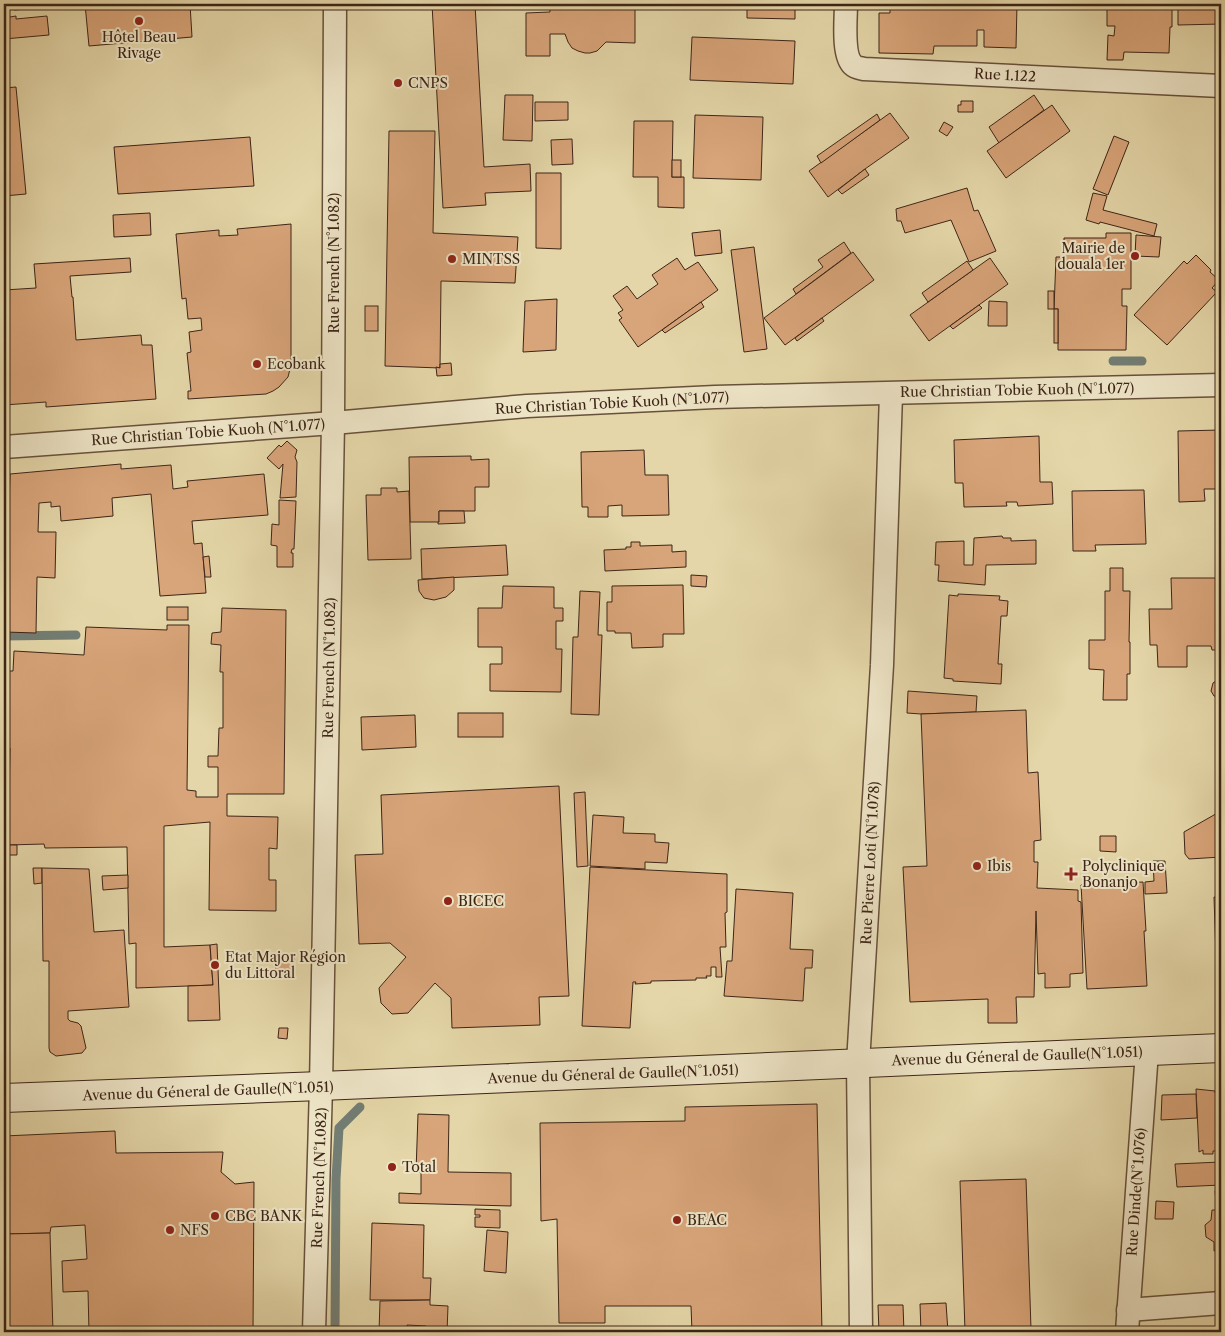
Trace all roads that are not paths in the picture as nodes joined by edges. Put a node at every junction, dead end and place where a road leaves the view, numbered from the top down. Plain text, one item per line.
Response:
1 (335, 4) edge
2 (846, 4) edge
3 (1221, 86) edge
4 (1221, 385) edge
5 (891, 394) junction
6 (333, 423) junction
7 (4, 447) edge
8 (1221, 1048) edge
9 (1147, 1051) junction
10 (858, 1063) junction
11 (321, 1086) junction
12 (4, 1098) edge
13 (1221, 1303) edge
14 (1128, 1310) junction
15 (314, 1332) edge
16 (861, 1332) edge
17 (1127, 1332) edge

1 - 6 street, Rue French (N°1.082)
2 - 3 street, Rue 1.122
4 - 5 street, Rue Christian Tobie Kuoh (N°1.077)
5 - 6 street, Rue Christian Tobie Kuoh (N°1.077)
5 - 10 street, Rue Pierre Loti (N°1.078)
6 - 7 street, Rue Christian Tobie Kuoh (N°1.077)
6 - 11 street, Rue French (N°1.082)
8 - 9 main road, Avenue du Géneral de Gaulle(N°1.051)
9 - 10 main road, Avenue du Géneral de Gaulle(N°1.051)
9 - 14 street, Rue Dinde(N°1.076)
10 - 11 main road, Avenue du Géneral de Gaulle(N°1.051)
10 - 16 street, Rue Pierre Loti (N°1.078)
11 - 12 main road, Avenue du Géneral de Gaulle(N°1.051)
11 - 15 street, Rue French (N°1.082)
13 - 14 street
14 - 17 street, Rue Dinde(N°1.076)

